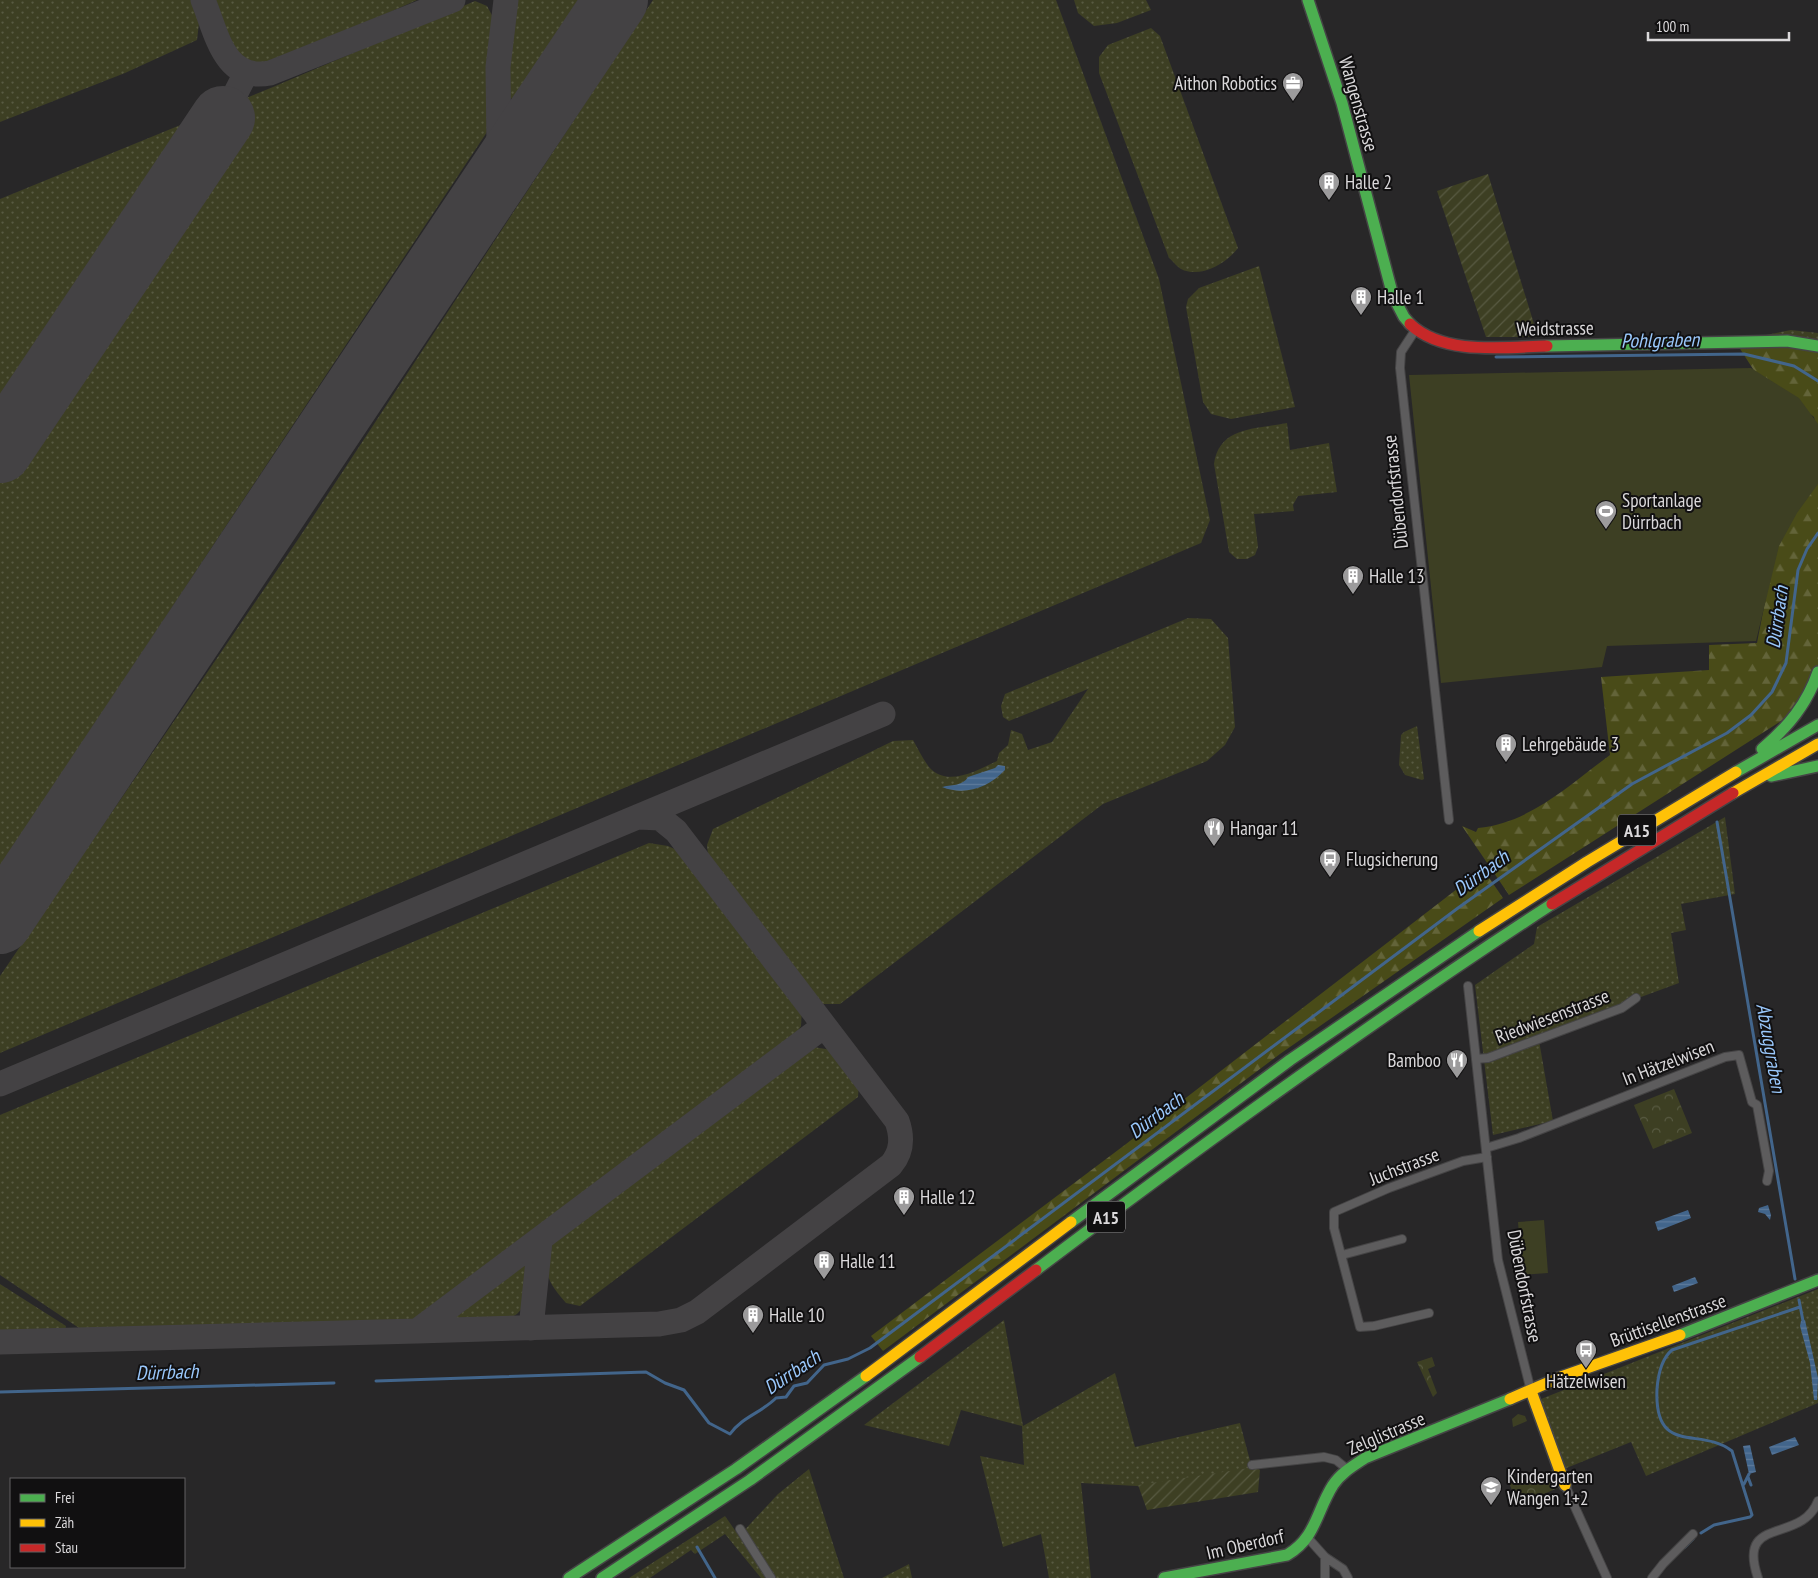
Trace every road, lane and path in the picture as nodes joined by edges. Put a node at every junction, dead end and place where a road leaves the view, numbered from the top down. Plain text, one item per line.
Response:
1 (1308, 0) edge
2 (1416, 329) junction
3 (1818, 346) edge
4 (1818, 672) edge
5 (1818, 725) edge
6 (1818, 744) edge
7 (1818, 766) edge
8 (1751, 782) junction
9 (1714, 784) junction
10 (1449, 820) dead end
11 (1468, 986) dead end
12 (1636, 998) dead end
13 (1476, 1059) junction
14 (1486, 1152) junction
15 (1767, 1181) dead end
16 (1402, 1239) dead end
17 (1342, 1255) junction
18 (1818, 1280) edge
19 (1429, 1313) dead end
20 (1531, 1391) junction
21 (1252, 1465) dead end
22 (1347, 1469) junction
23 (1566, 1485) joint
24 (1818, 1501) edge
25 (740, 1529) dead end
26 (1693, 1534) dead end
27 (1308, 1538) junction
28 (1325, 1557) junction
29 (569, 1578) edge
30 (602, 1578) edge
31 (771, 1578) edge
32 (1164, 1578) edge
33 (1325, 1578) edge
34 (1348, 1578) edge
35 (1607, 1578) edge
36 (1652, 1578) edge
37 (1758, 1578) edge

1 - 2 main road, Wangenstrasse
2 - 3 main road, Weidstrasse
2 - 10 street, Dübendorfstrasse
4 - 9 main road
5 - 9 main road, A15
6 - 8 main road, A15
7 - 8 main road
8 - 30 main road, A15
9 - 29 main road, A15
11 - 13 street, Dübendorfstrasse
12 - 13 street, Riedwiesenstrasse
13 - 14 street, Dübendorfstrasse
14 - 15 street, In Hätzelwisen
14 - 17 street, Juchstrasse
14 - 20 street, Dübendorfstrasse
16 - 17 street
17 - 19 street
18 - 20 main road, Brüttisellenstrasse
20 - 22 main road, Zelglistrasse
20 - 23 main road, Dübendorfstrasse
21 - 22 street, Zelglistrasse
22 - 27 main road, Im Oberdorf
23 - 35 street, Dübendorfstrasse
24 - 37 street
25 - 31 street
26 - 36 street
27 - 28 street
27 - 32 main road, Im Oberdorf
28 - 33 street
28 - 34 street

